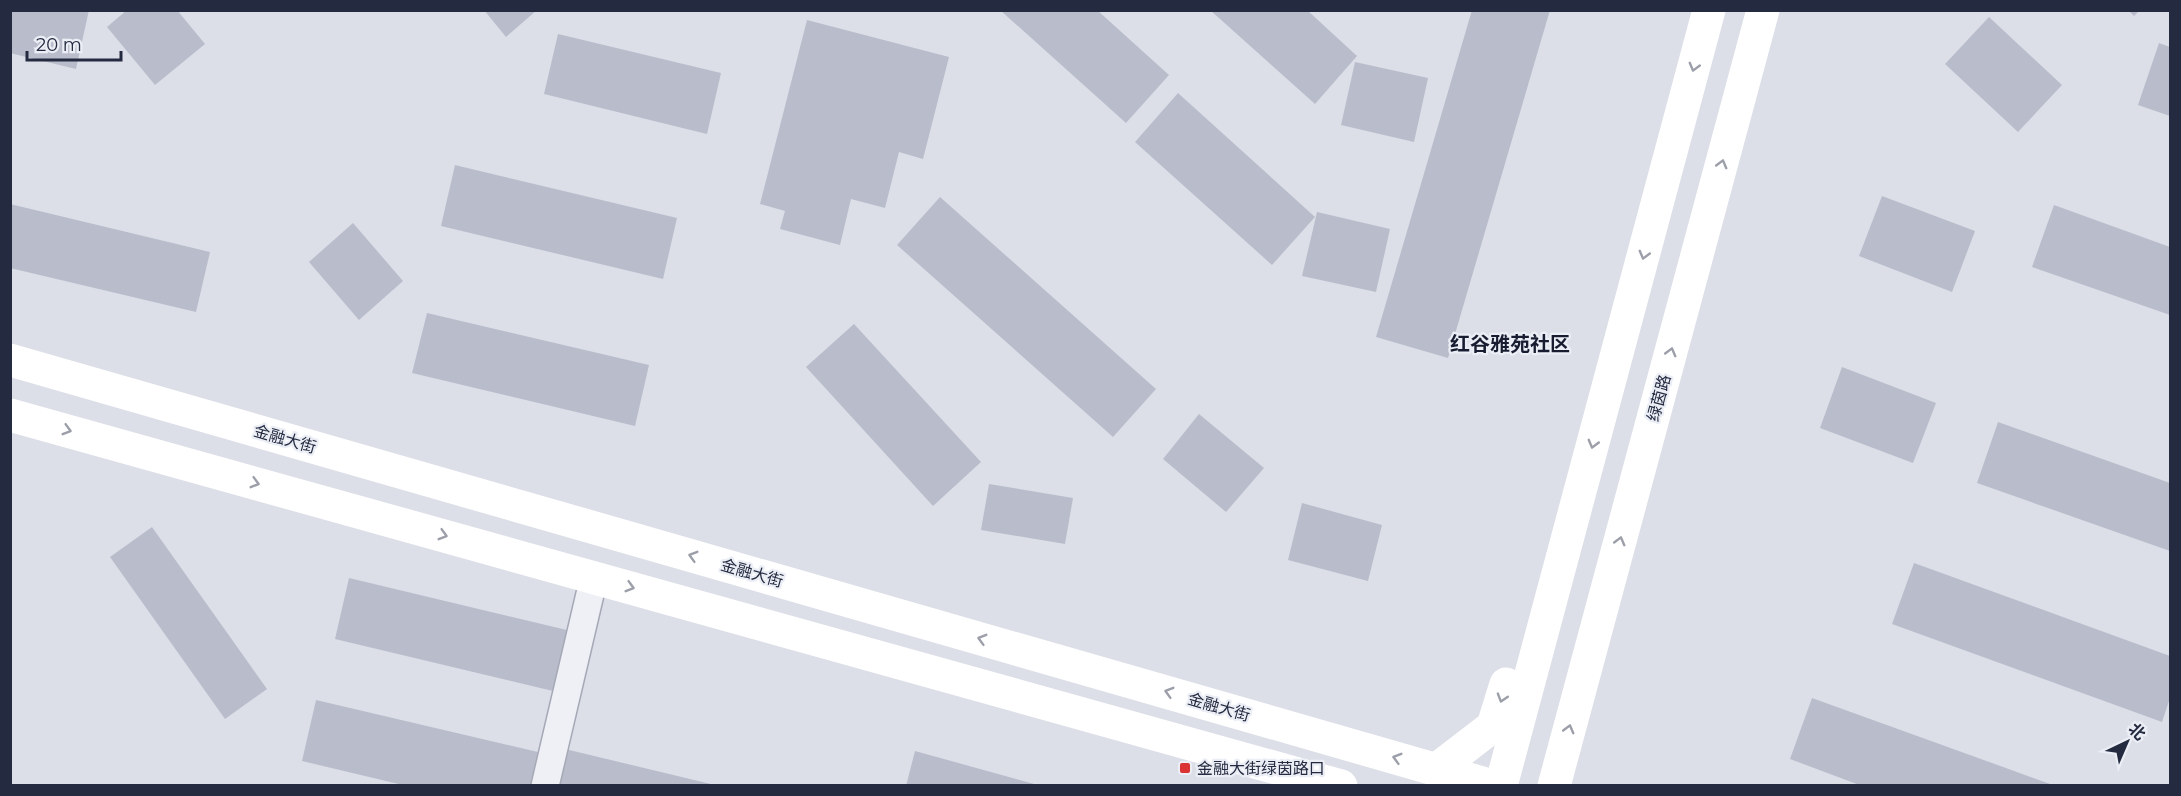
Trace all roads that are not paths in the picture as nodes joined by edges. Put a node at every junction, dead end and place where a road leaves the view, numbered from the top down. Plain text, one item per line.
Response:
1 (1709, 10) edge
2 (1763, 10) edge
3 (10, 360) edge
4 (10, 415) edge
5 (1564, 550) junction
6 (594, 577) junction
7 (1437, 769) junction
8 (545, 786) edge
9 (1341, 786) edge
10 (1493, 786) edge
11 (1501, 786) edge
12 (1554, 786) edge

1 -> 5 street
12 -> 2 street, 绿茵路
7 -> 3 street, 金融大街
4 -> 6 street
5 -> 7 street
5 - 11 street
6 - 8 street
6 -> 9 street
7 - 10 street, 金融大街

